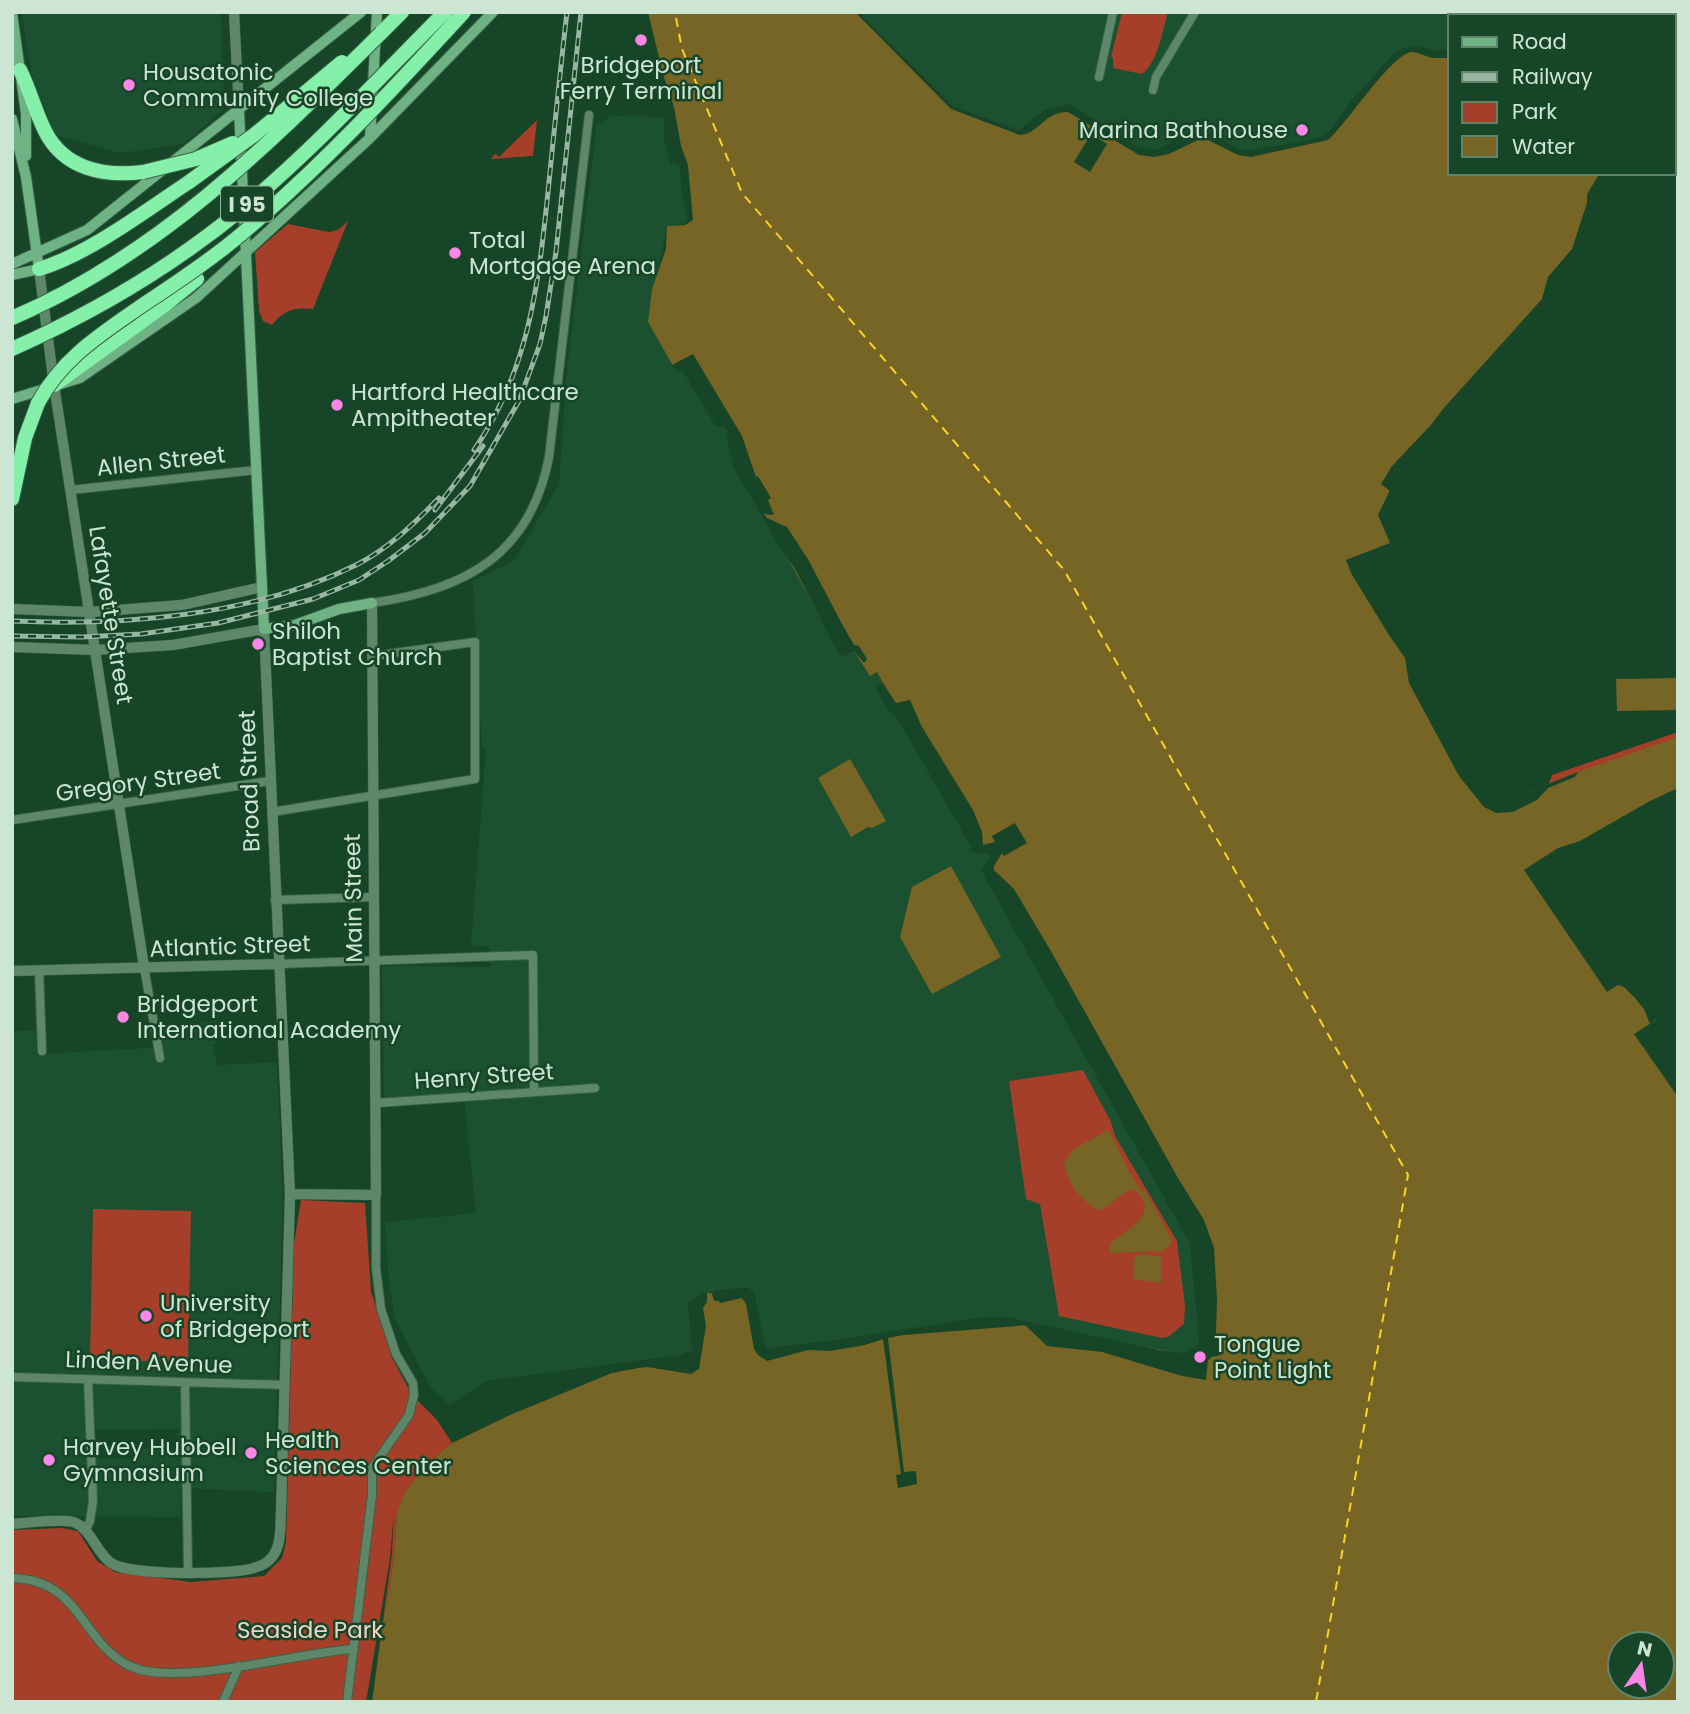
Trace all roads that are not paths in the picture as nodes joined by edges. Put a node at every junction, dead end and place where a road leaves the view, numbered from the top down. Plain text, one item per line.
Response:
1 (234, 12) edge
2 (361, 12) edge
3 (377, 12) edge
4 (402, 12) edge
5 (445, 12) edge
6 (464, 12) edge
7 (493, 12) edge
8 (1114, 12) edge
9 (1195, 12) edge
10 (12, 13) edge
11 (13, 28) edge
12 (381, 33) junction
13 (20, 70) junction
14 (1099, 77) dead end
15 (1153, 90) dead end
16 (239, 110) junction
17 (284, 110) junction
18 (26, 114) junction
19 (589, 115) dead end
20 (12, 117) edge
21 (370, 138) junction
22 (26, 177) junction
23 (278, 202) junction
24 (150, 239) junction
25 (37, 253) junction
26 (246, 253) junction
27 (12, 264) edge
28 (39, 269) junction
29 (12, 275) edge
30 (12, 308) edge
31 (12, 318) edge
32 (12, 349) edge
33 (54, 385) junction
34 (12, 399) edge
35 (256, 470) junction
36 (71, 490) junction
37 (12, 499) edge
38 (262, 587) junction
39 (372, 603) junction
40 (12, 609) edge
41 (89, 612) junction
42 (264, 629) junction
43 (12, 647) edge
44 (95, 650) junction
45 (373, 656) junction
46 (270, 781) junction
47 (373, 796) junction
48 (119, 804) junction
49 (272, 812) junction
50 (12, 820) edge
51 (374, 897) junction
52 (275, 901) junction
53 (375, 960) junction
54 (278, 964) junction
55 (144, 967) junction
56 (39, 970) junction
57 (12, 971) edge
58 (42, 1051) dead end
59 (160, 1058) dead end
60 (595, 1088) dead end
61 (534, 1091) junction
62 (377, 1102) junction
63 (290, 1194) junction
64 (376, 1195) junction
65 (12, 1377) edge
66 (89, 1380) junction
67 (185, 1383) junction
68 (284, 1385) junction
69 (12, 1524) edge
70 (85, 1531) junction
71 (188, 1572) junction
72 (12, 1578) edge
73 (354, 1649) junction
74 (239, 1666) junction
75 (223, 1702) edge
76 (347, 1702) edge

1 - 16 street, Broad Street
2 - 16 main road
3 - 21 main road
4 - 12 highway, I 95
5 - 32 highway, I 95, bridge
6 - 23 highway, bridge
7 - 21 main road
8 - 14 street
9 - 15 street
10 - 11 main road, Lafayette Street
11 - 13 main road, Lafayette Street
12 - 17 highway, bridge
12 - 24 highway, I 95, bridge
13 - 17 highway, bridge
13 - 18 main road, Lafayette Street
16 - 25 main road
16 - 26 main road, Broad Street
17 - 28 highway, bridge
18 - 20 street
18 - 22 main road, Lafayette Street
19 - 39 street
20 - 22 main road, Lafayette Street
21 - 26 main road
22 - 25 main road, Lafayette Street
23 - 33 highway, bridge
23 - 37 highway, bridge
24 - 30 highway, bridge
24 - 31 highway, I 95, bridge
25 - 27 main road
25 - 28 main road, Lafayette Street
26 - 33 main road
26 - 35 main road, Broad Street
28 - 29 main road
28 - 33 street, Lafayette Street
33 - 34 main road
33 - 36 street, Lafayette Street
35 - 36 street, Allen Street
35 - 38 main road, Broad Street
36 - 41 street, Lafayette Street
38 - 41 street
38 - 42 main road, Broad Street
39 - 42 main road
39 - 45 street, Main Street
40 - 41 street
41 - 44 street, Lafayette Street
42 - 44 street
42 - 46 street, Broad Street
43 - 44 street
44 - 48 street, Lafayette Street
45 - 47 street, Main Street
45 - 47 street
46 - 48 street, Gregory Street
46 - 49 street, Broad Street
47 - 49 street
47 - 51 street, Main Street
48 - 50 street, Gregory Street
48 - 55 street, Lafayette Street
49 - 52 street, Broad Street
51 - 52 street
51 - 53 street, Main Street
52 - 54 street, Broad Street
53 - 54 street, Atlantic Street
53 - 61 street, Atlantic Street
53 - 62 street, Main Street
54 - 55 street, Atlantic Street
54 - 63 street, Broad Street
55 - 56 street, Atlantic Street
55 - 59 street, Lafayette Street
56 - 57 street, Atlantic Street
56 - 58 street
60 - 61 street, Henry Street
61 - 62 street, Henry Street
62 - 64 street, Main Street
63 - 64 street
63 - 68 street, Broad Street
64 - 73 street, Main Street
65 - 66 street, Linden Avenue
66 - 67 street, Linden Avenue
66 - 70 street
67 - 68 street, Linden Avenue
67 - 71 street
68 - 71 street, Broad Street
69 - 70 street
70 - 71 street
72 - 74 street
73 - 74 street
73 - 76 street
74 - 75 street

